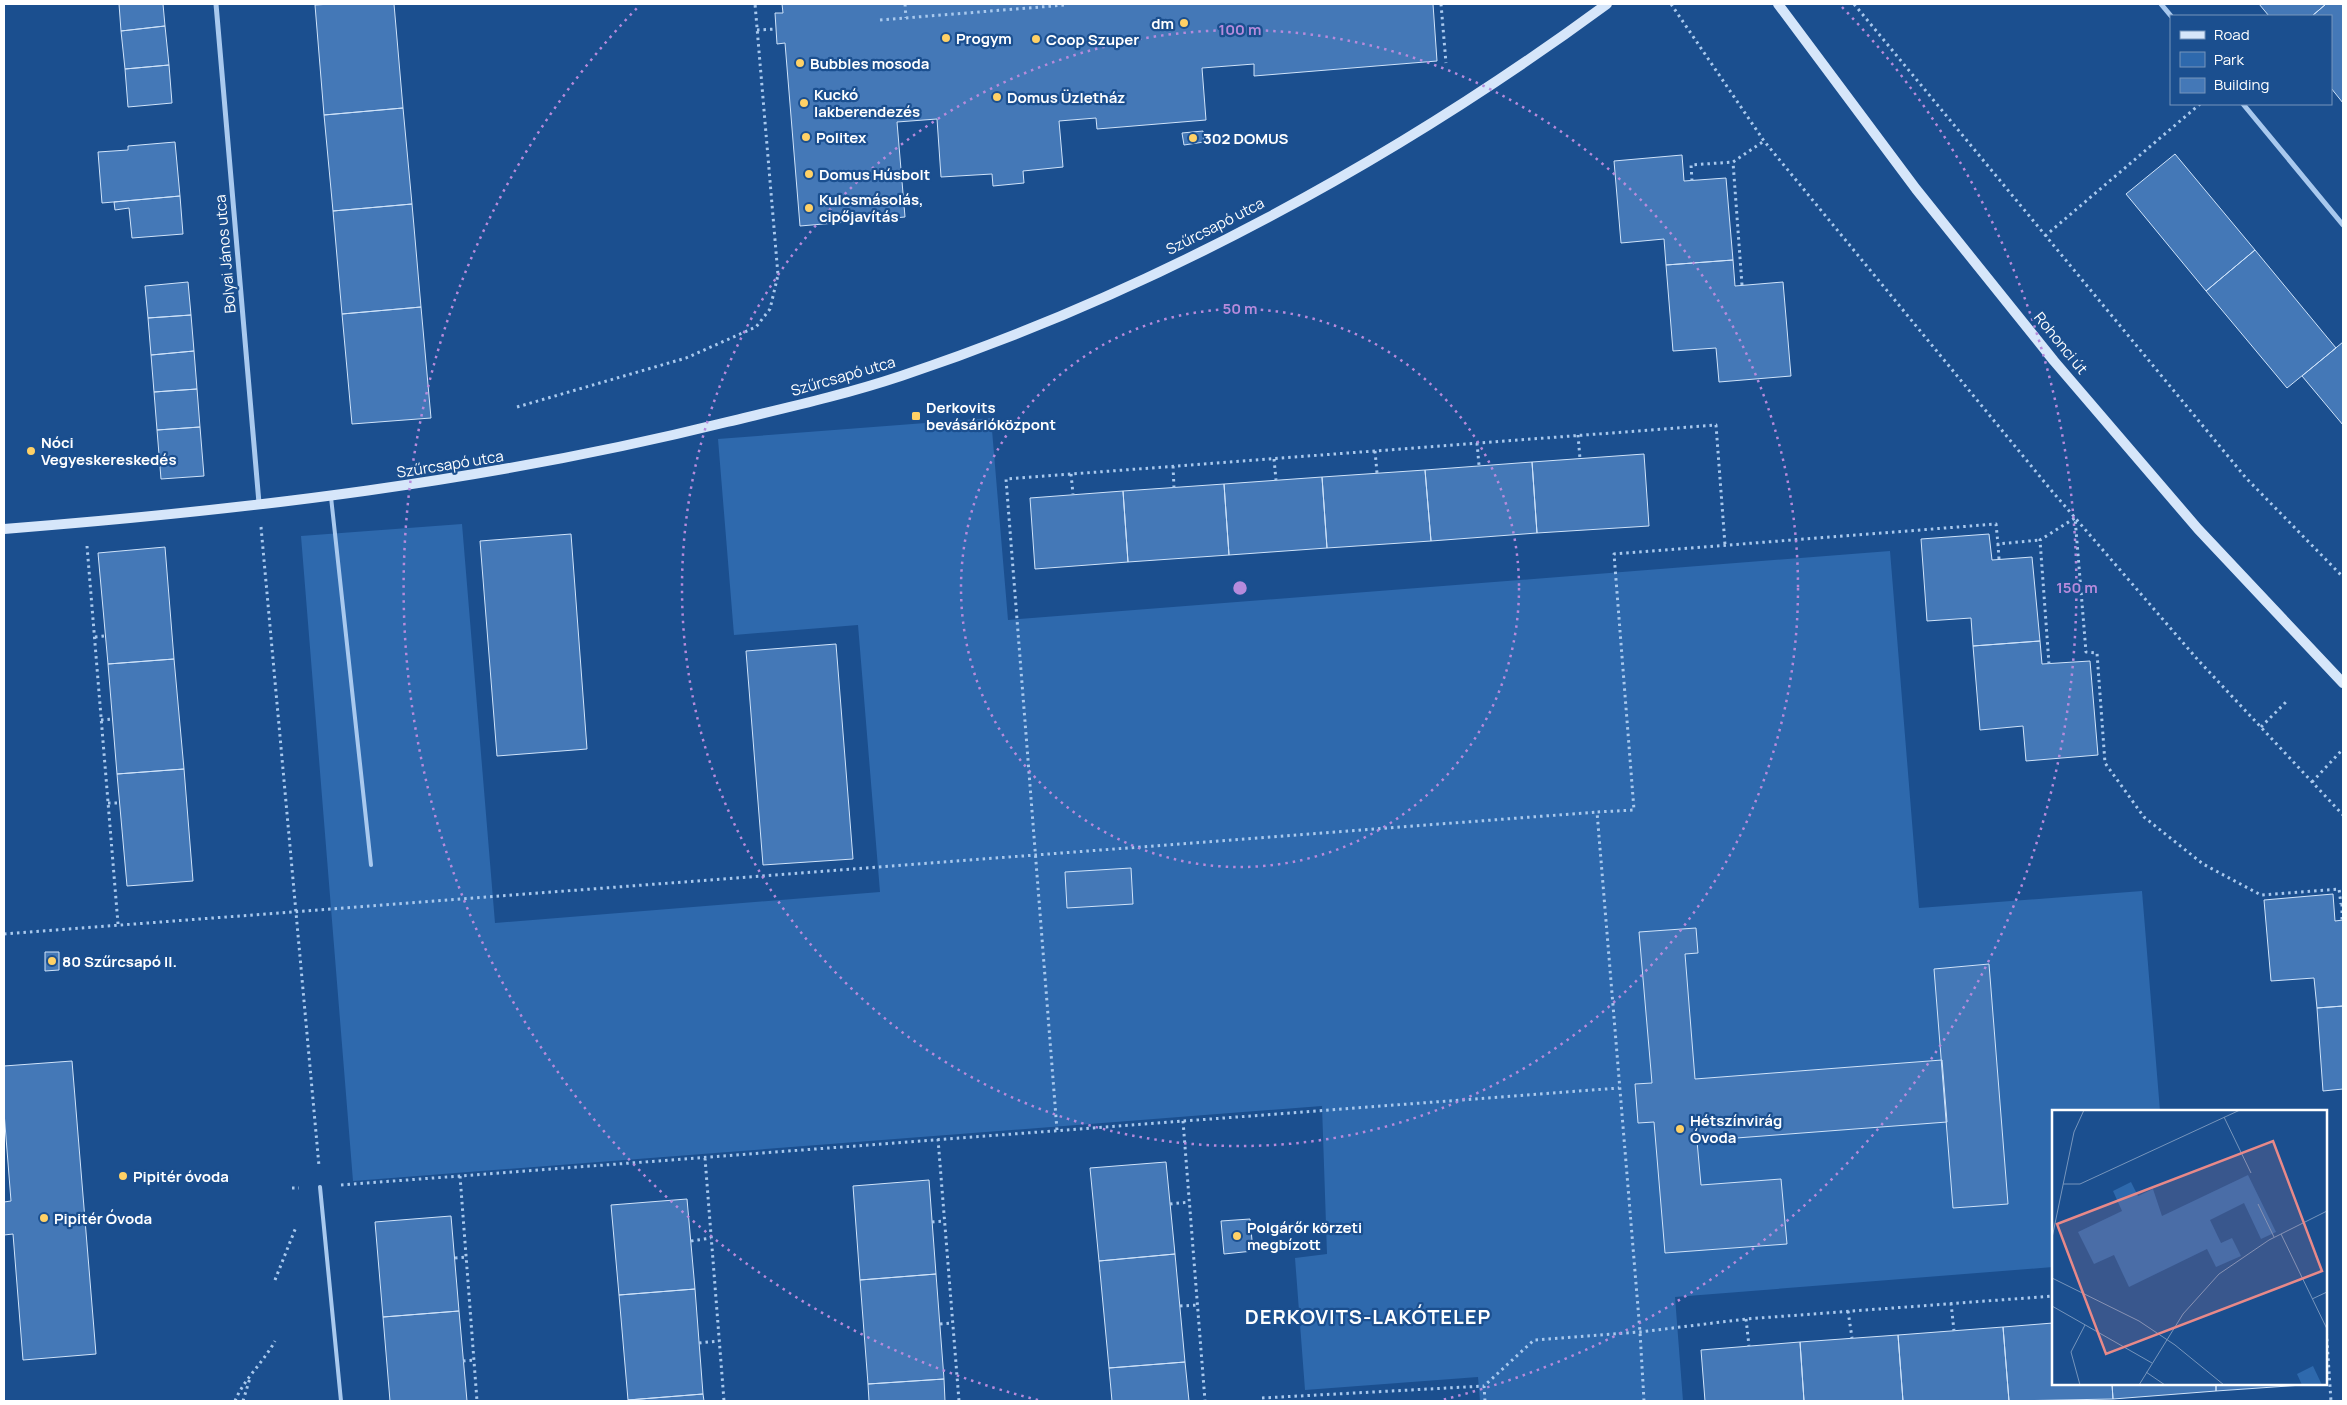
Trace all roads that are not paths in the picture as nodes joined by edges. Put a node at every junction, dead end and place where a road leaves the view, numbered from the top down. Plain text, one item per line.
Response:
1 (216, 4) edge
2 (1607, 4) edge
3 (1778, 4) edge
4 (2161, 4) edge
5 (2171, 15) edge
6 (2244, 105) edge
7 (2343, 226) edge
8 (331, 495) junction
9 (259, 503) junction
10 (4, 529) edge
11 (2343, 683) edge
12 (371, 865) dead end
13 (320, 1187) road end
14 (341, 1401) edge

1 - 9 street, Bolyai János utca
2 - 8 street, Szűrcsapó utca
3 - 11 street, Rohonci út
4 - 5 street
6 - 7 street
8 - 9 street, Szűrcsapó utca
8 - 12 lane
9 - 10 street, Szűrcsapó utca
13 - 14 lane

